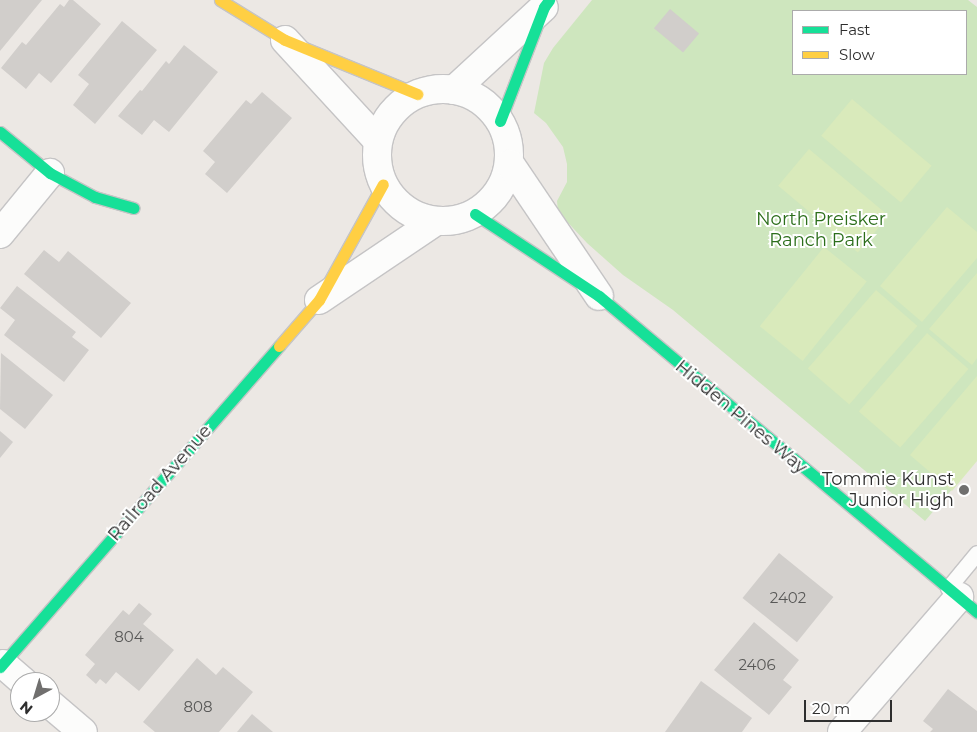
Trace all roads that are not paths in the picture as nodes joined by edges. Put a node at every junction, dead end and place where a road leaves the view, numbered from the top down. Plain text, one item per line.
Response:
1 (220, 0) edge
2 (547, 4) edge
3 (285, 40) junction
4 (454, 90) junction
5 (417, 94) junction
6 (500, 121) junction
7 (0, 132) edge
8 (378, 141) junction
9 (510, 164) junction
10 (50, 173) junction
11 (383, 184) junction
12 (133, 208) dead end
13 (475, 214) junction
14 (436, 221) junction
15 (0, 234) edge
16 (599, 296) junction
17 (319, 300) junction
18 (977, 553) edge
19 (961, 599) edge
20 (1, 665) edge
21 (60, 712) edge
22 (83, 732) edge
23 (842, 732) edge

1 - 3 street
2 - 4 street
2 - 6 street
3 - 5 street
3 - 8 street
4 - 5 street
4 - 6 street
5 - 8 street
6 - 9 street
7 - 10 street
8 - 11 street
9 - 13 street
9 - 16 street, Hidden Pines Way
10 - 12 street
10 - 15 street
11 - 14 street
11 - 17 street, Railroad Avenue
13 - 14 street
13 - 16 street, Hidden Pines Way
14 - 17 street, Railroad Avenue
16 - 19 street, Hidden Pines Way
17 - 20 street, Railroad Avenue
18 - 19 lane
19 - 23 street
21 - 22 street

